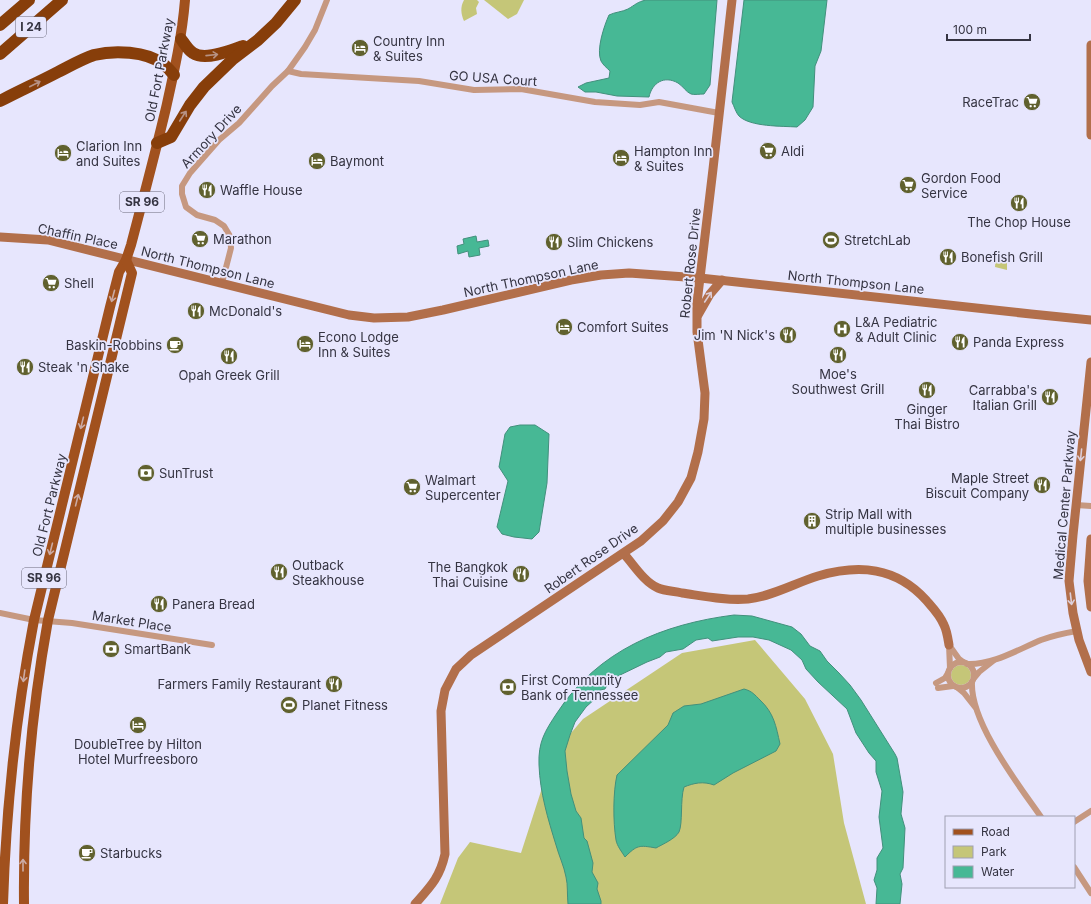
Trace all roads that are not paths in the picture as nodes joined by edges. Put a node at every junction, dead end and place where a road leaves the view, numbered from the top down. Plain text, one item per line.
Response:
1 (30, 0) edge
2 (62, 0) edge
3 (184, 0) edge
4 (295, 0) edge
5 (327, 0) edge
6 (732, 0) edge
7 (276, 23) junction
8 (0, 25) edge
9 (181, 38) junction
10 (1091, 45) edge
11 (0, 54) edge
12 (1091, 58) edge
13 (288, 71) junction
14 (174, 75) junction
15 (0, 101) edge
16 (720, 113) junction
17 (1091, 135) edge
18 (157, 143) junction
19 (0, 238) edge
20 (126, 260) junction
21 (700, 278) junction
22 (722, 280) junction
23 (222, 283) junction
24 (697, 316) junction
25 (1091, 320) edge
26 (1091, 362) edge
27 (1088, 417) edge
28 (1076, 505) junction
29 (1091, 506) edge
30 (1091, 539) edge
31 (624, 554) junction
32 (1091, 608) edge
33 (0, 613) edge
34 (34, 620) junction
35 (48, 620) junction
36 (1077, 631) junction
37 (212, 645) dead end
38 (949, 645) junction
39 (994, 660) junction
40 (965, 663) junction
41 (949, 670) junction
42 (1091, 672) edge
43 (973, 680) junction
44 (956, 687) junction
45 (975, 707) junction
46 (1091, 811) edge
47 (1040, 816) edge
48 (1075, 821) edge
49 (1075, 869) edge
50 (1091, 893) edge
51 (3, 904) edge
52 (24, 904) edge
53 (415, 904) edge

1 - 8 highway, I 24
2 - 11 highway, I 24
3 - 9 main road, Old Fort Parkway / SR 96
4 - 7 highway
5 - 13 street, Armory Drive
6 - 16 street, Robert Rose Drive
9 -> 7 highway
18 -> 7 highway
9 - 14 main road, Old Fort Parkway / SR 96
10 - 12 street
12 - 17 street
13 - 16 street, GO USA Court
13 - 23 street, Armory Drive
15 -> 14 highway
14 - 18 main road, Old Fort Parkway / SR 96
16 - 21 street, Robert Rose Drive
18 - 20 main road, Old Fort Parkway / SR 96
19 - 20 street, Chaffin Place
20 - 23 street, North Thompson Lane
20 -> 34 main road, Old Fort Parkway / SR 96
35 -> 20 main road, Old Fort Parkway / SR 96
21 - 22 street, North Thompson Lane
21 - 23 street, North Thompson Lane
21 - 24 street, Robert Rose Drive
24 -> 22 street
22 - 25 street, North Thompson Lane
24 - 31 street, Robert Rose Drive
26 - 27 street, Medical Center Parkway
27 -> 28 street, Medical Center Parkway
28 - 29 street
28 -> 36 street, Medical Center Parkway
30 - 32 street
31 - 38 street
31 - 53 street, Robert Rose Drive
33 - 34 street, Market Place
34 - 35 street, Market Place
34 -> 51 main road, Old Fort Parkway / SR 96
35 - 37 street, Market Place
52 -> 35 main road, Old Fort Parkway / SR 96
36 - 39 street
36 - 42 street, Medical Center Parkway
38 - 40 street
38 - 41 street
39 - 40 street
39 - 43 street
40 - 41 street
40 - 43 street
41 - 44 street
41 - 44 street
43 - 44 street
43 - 45 street
44 - 45 street
45 - 47 street
46 - 48 street
49 - 50 street

